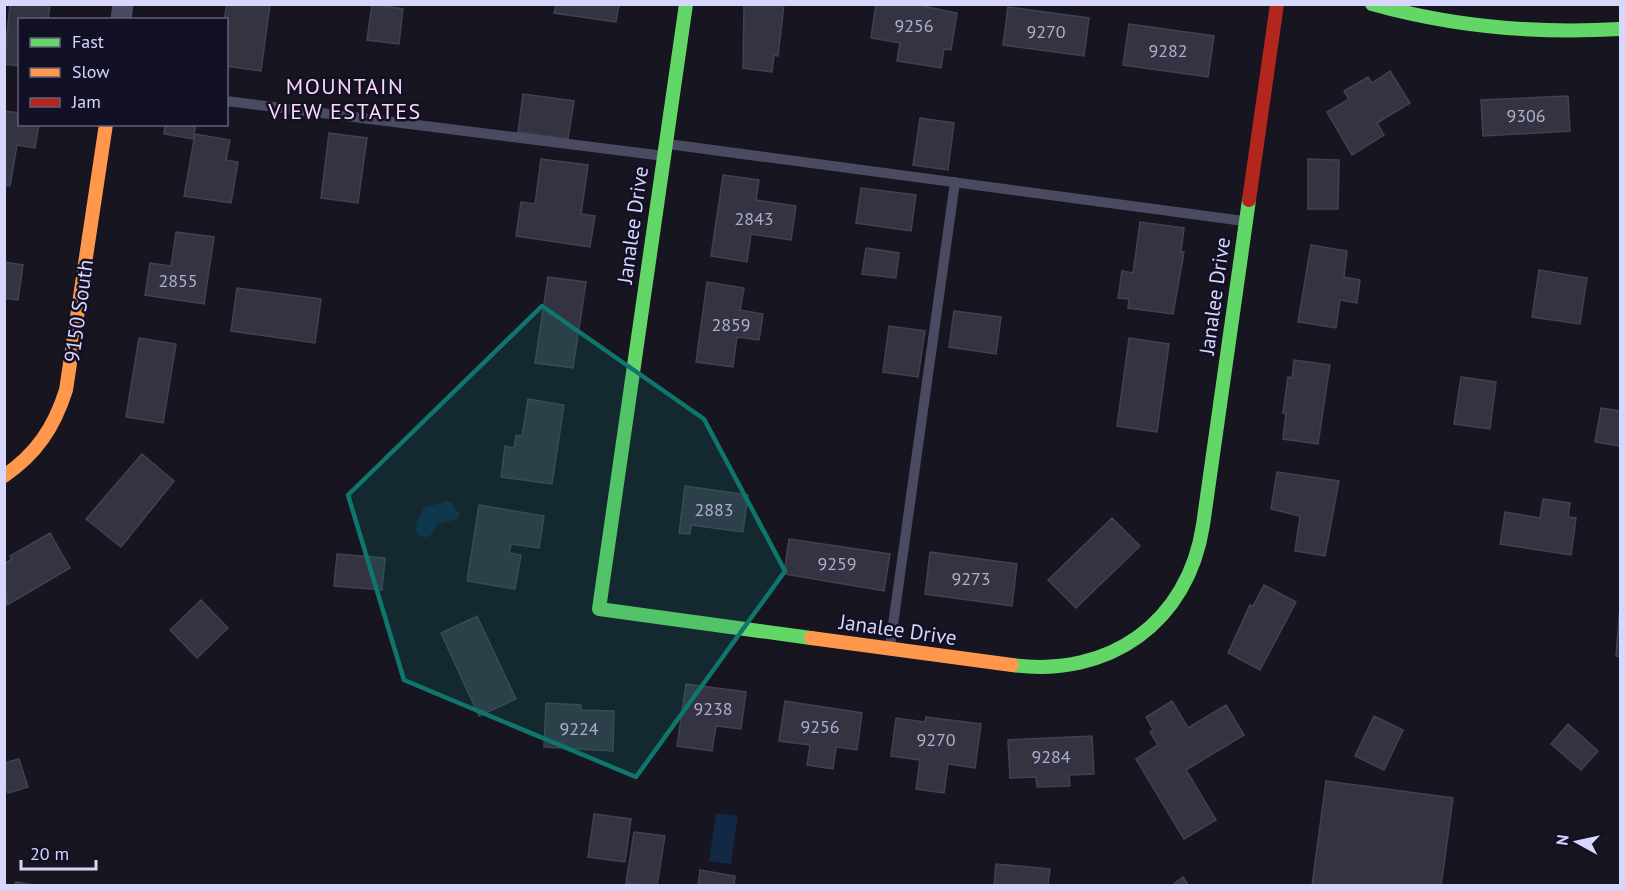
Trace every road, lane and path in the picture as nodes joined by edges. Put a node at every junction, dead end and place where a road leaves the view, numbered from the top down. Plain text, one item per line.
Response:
1 (686, 4) edge
2 (1276, 4) edge
3 (1372, 4) edge
4 (1620, 29) edge
5 (228, 101) edge
6 (106, 126) edge
7 (665, 150) junction
8 (955, 182) junction
9 (1247, 221) junction
10 (4, 476) edge
11 (889, 650) junction

1 - 7 street, Janalee Drive
2 - 9 street, Janalee Drive
3 - 4 street
5 - 7 lane
6 - 10 street, 9150 South
7 - 8 lane
7 - 11 street, Janalee Drive
8 - 9 lane
8 - 11 lane
9 - 11 street, Janalee Drive

